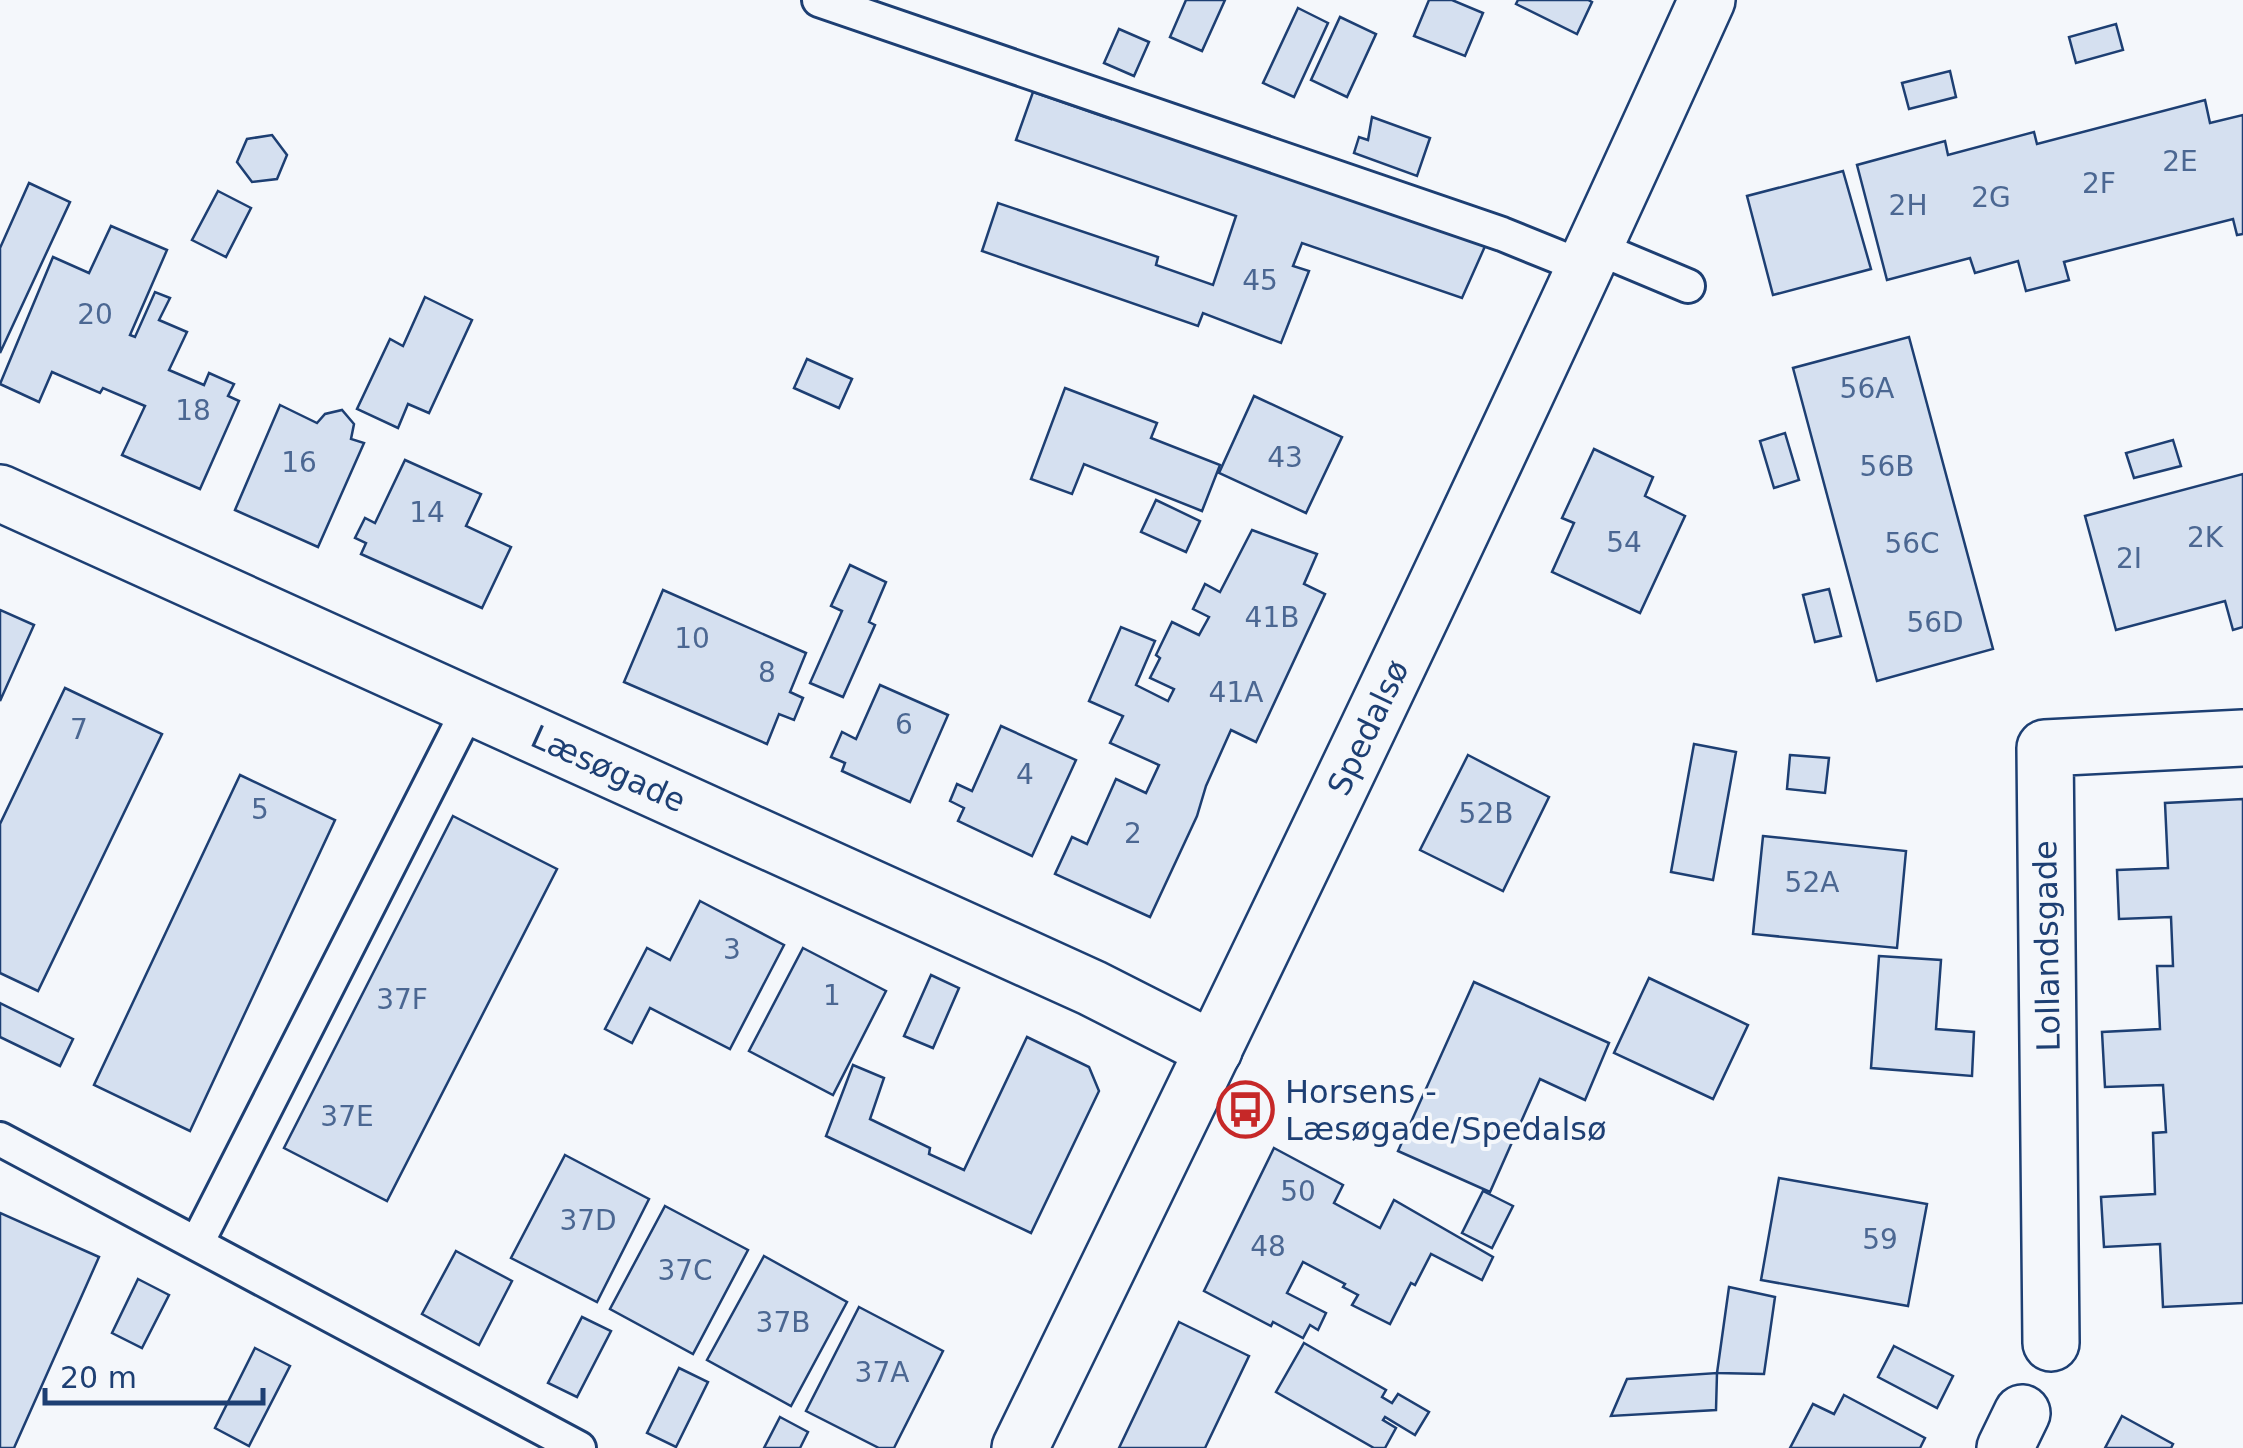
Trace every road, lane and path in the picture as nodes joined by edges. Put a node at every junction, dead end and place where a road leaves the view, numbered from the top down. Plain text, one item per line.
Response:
1 (819, 0) edge
2 (1707, 0) edge
3 (1590, 258) junction
4 (1688, 286) dead end
5 (0, 493) edge
6 (470, 708) junction
7 (2243, 738) edge
8 (1214, 1050) junction
9 (0, 1138) edge
10 (196, 1244) junction
11 (2051, 1343) dead end
12 (579, 1448) edge
13 (1020, 1448) edge

1 - 3 lane
2 - 3 street, Spedalsø
3 - 4 lane
3 - 8 street, Spedalsø
5 - 6 street, Læsøgade
6 - 8 street, Læsøgade
6 - 10 lane
7 - 11 street, Lollandsgade
8 - 13 street, Spedalsø
9 - 10 lane
10 - 12 lane

